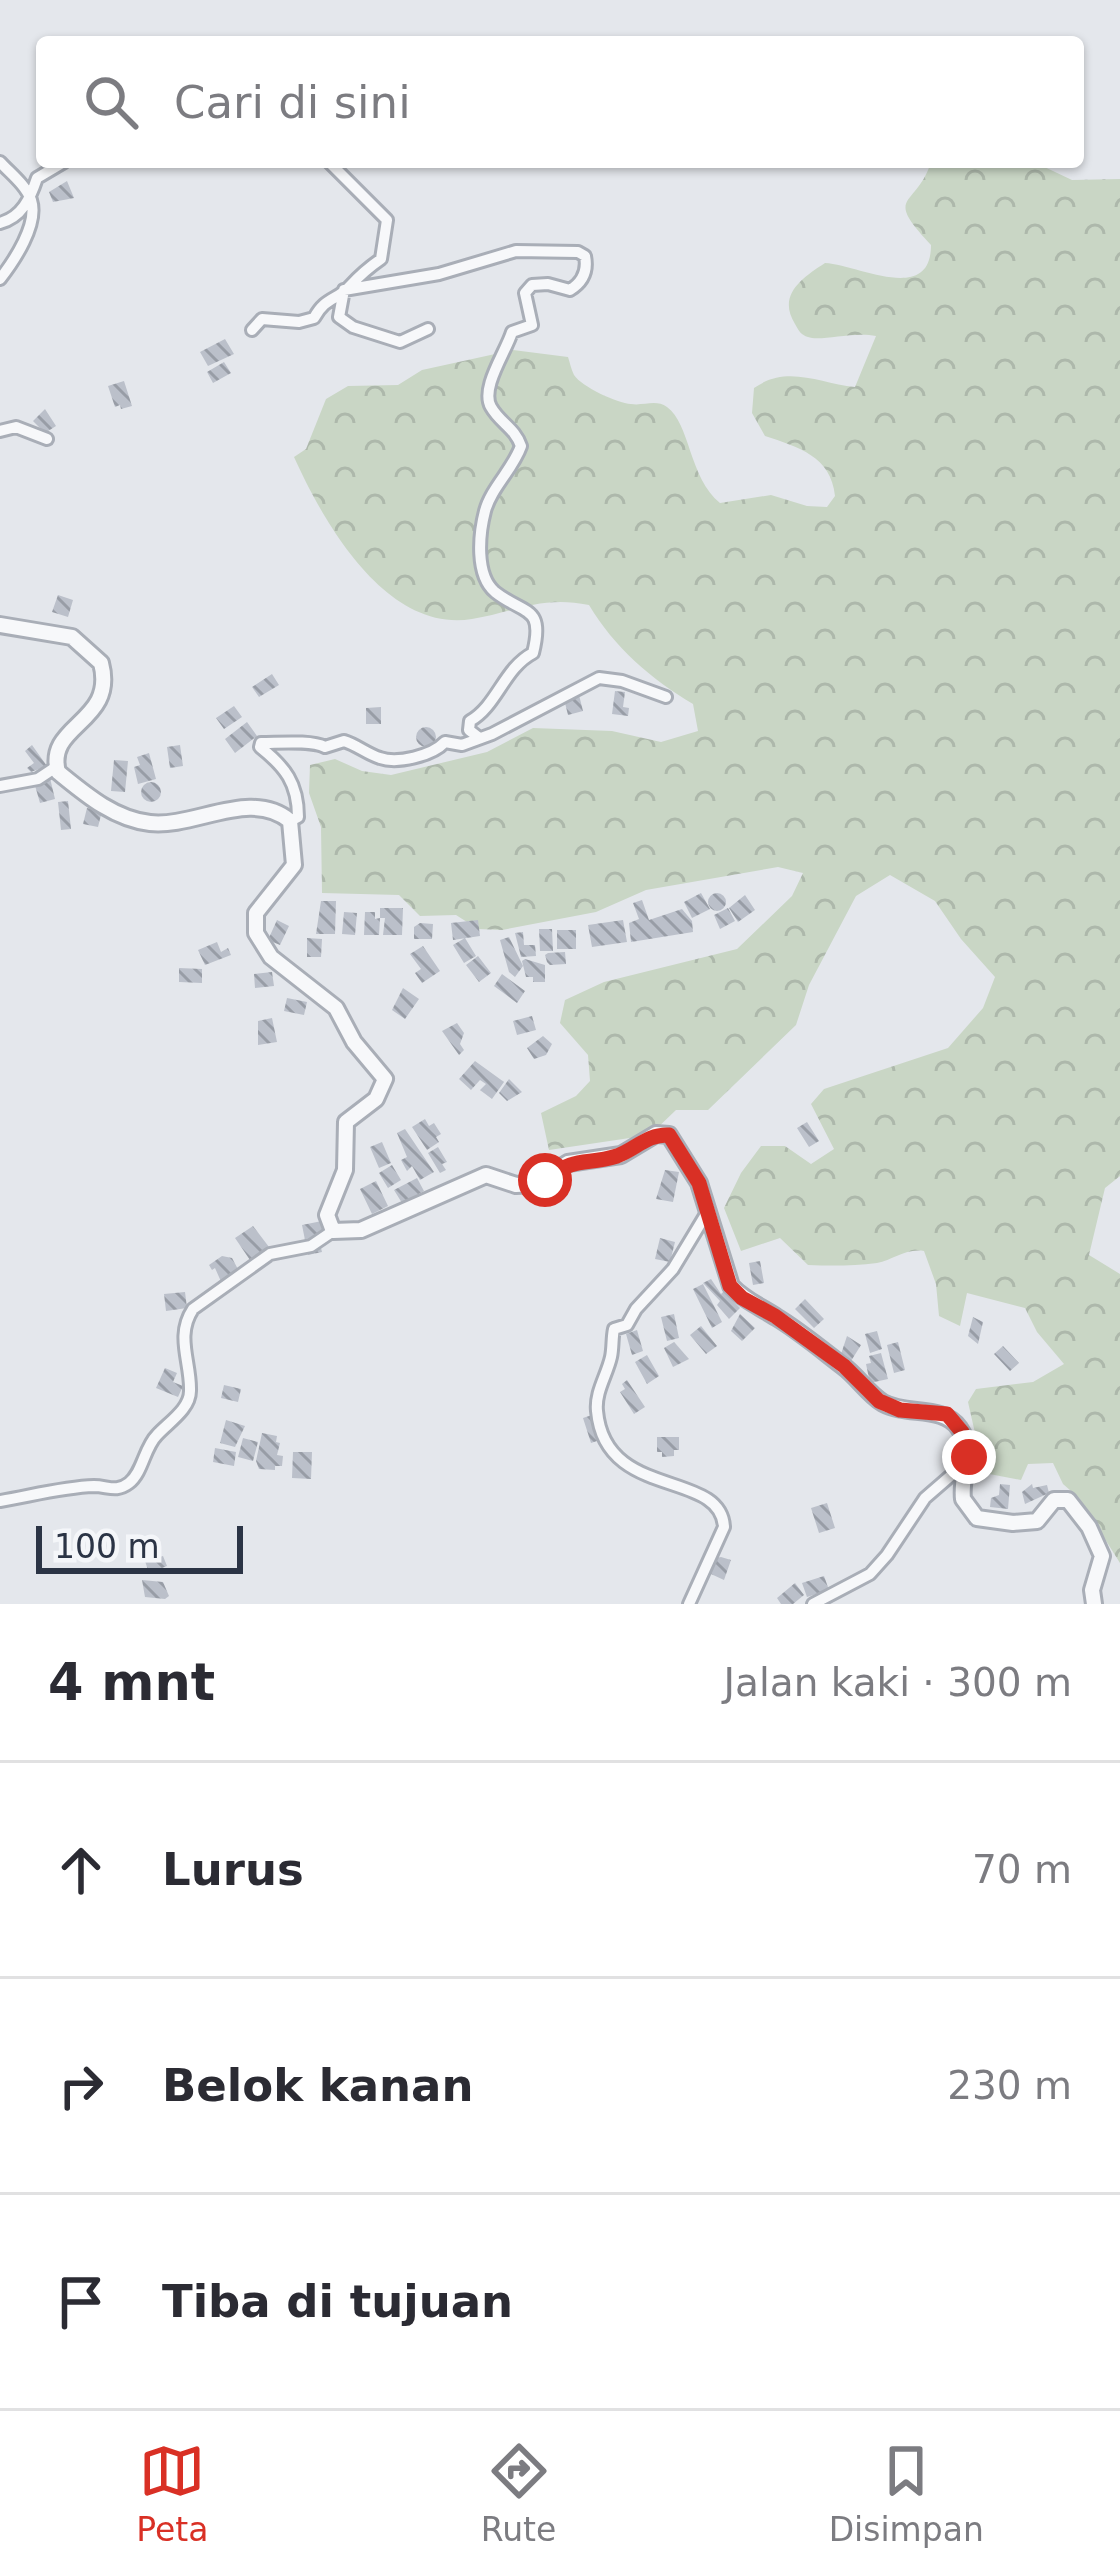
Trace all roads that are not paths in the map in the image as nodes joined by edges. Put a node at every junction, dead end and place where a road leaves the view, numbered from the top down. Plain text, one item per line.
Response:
1 (0, 163) edge
2 (54, 168) edge
3 (336, 168) edge
4 (31, 199) junction
5 (0, 223) edge
6 (0, 279) edge
7 (344, 290) junction
8 (428, 329) dead end
9 (252, 330) dead end
10 (0, 431) edge
11 (47, 439) dead end
12 (0, 626) edge
13 (666, 697) dead end
14 (478, 737) junction
15 (56, 767) junction
16 (0, 786) edge
17 (290, 821) junction
18 (708, 1211) junction
19 (334, 1231) junction
20 (965, 1439) junction
21 (0, 1501) edge
22 (689, 1604) edge
23 (813, 1604) edge
24 (1094, 1604) edge

1 - 4 street
2 - 4 street
3 - 7 street
4 - 5 street
4 - 6 street
7 - 8 street
7 - 9 street
7 - 14 street
10 - 11 street
12 - 15 street
13 - 14 street
14 - 17 street
15 - 16 street
15 - 17 street
17 - 19 street
18 - 19 street
18 - 20 street
18 - 22 street
19 - 21 street
20 - 23 street
20 - 24 street

